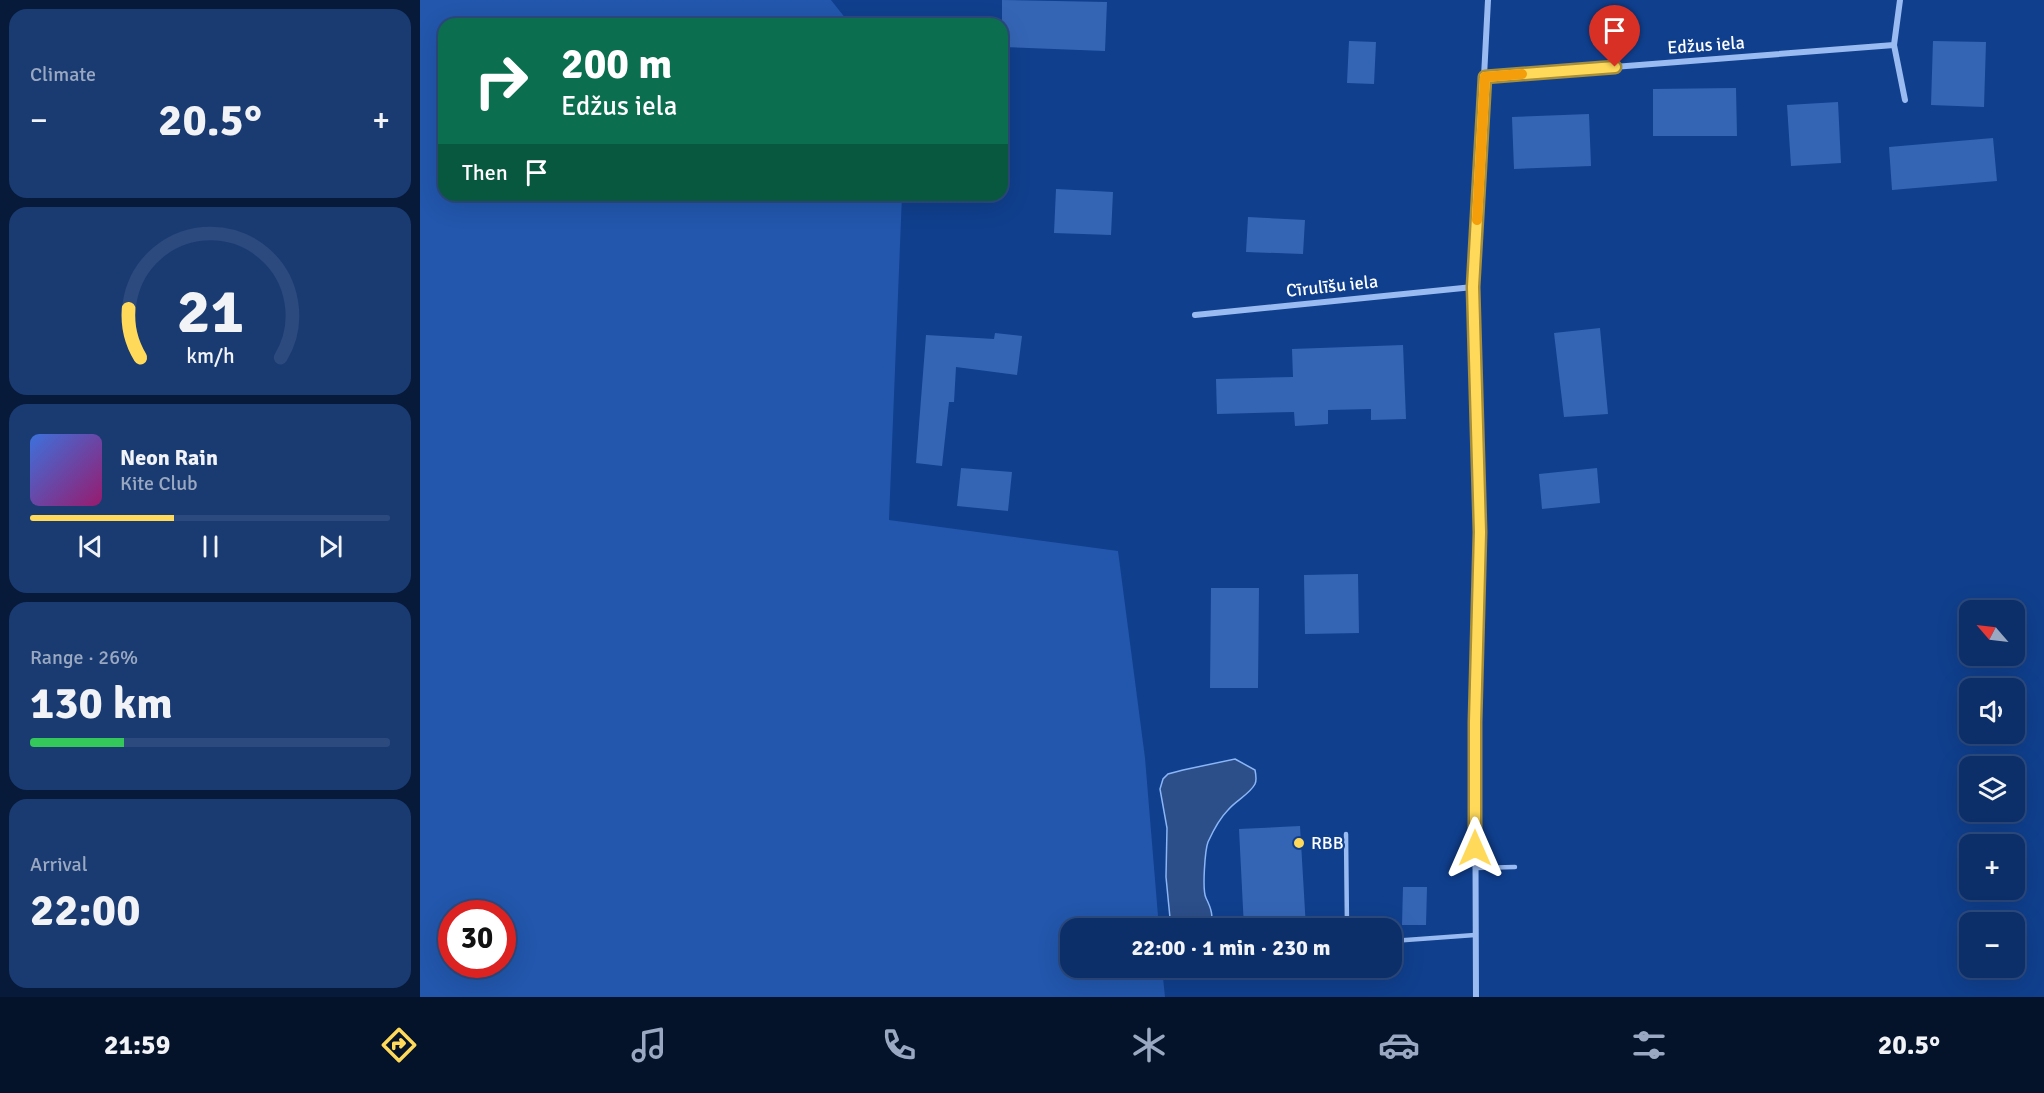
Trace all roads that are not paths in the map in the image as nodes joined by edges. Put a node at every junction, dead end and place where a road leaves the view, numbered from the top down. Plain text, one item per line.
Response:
1 (1488, 0) edge
2 (1900, 0) edge
3 (1894, 45) junction
4 (1485, 77) junction
5 (1905, 100) dead end
6 (1473, 287) junction
7 (1194, 315) dead end
8 (1346, 834) dead end
9 (1515, 867) dead end
10 (1475, 868) junction
11 (1347, 918) edge
12 (1475, 935) junction
13 (1402, 940) edge
14 (1476, 997) edge

1 - 4 street
2 - 3 street
3 - 4 street, Edžus iela
3 - 5 street
4 - 6 street
6 - 7 street, Cīrulīšu iela
6 - 10 street
8 - 11 lane
9 - 10 lane
10 - 12 street
12 - 13 lane
12 - 14 street

